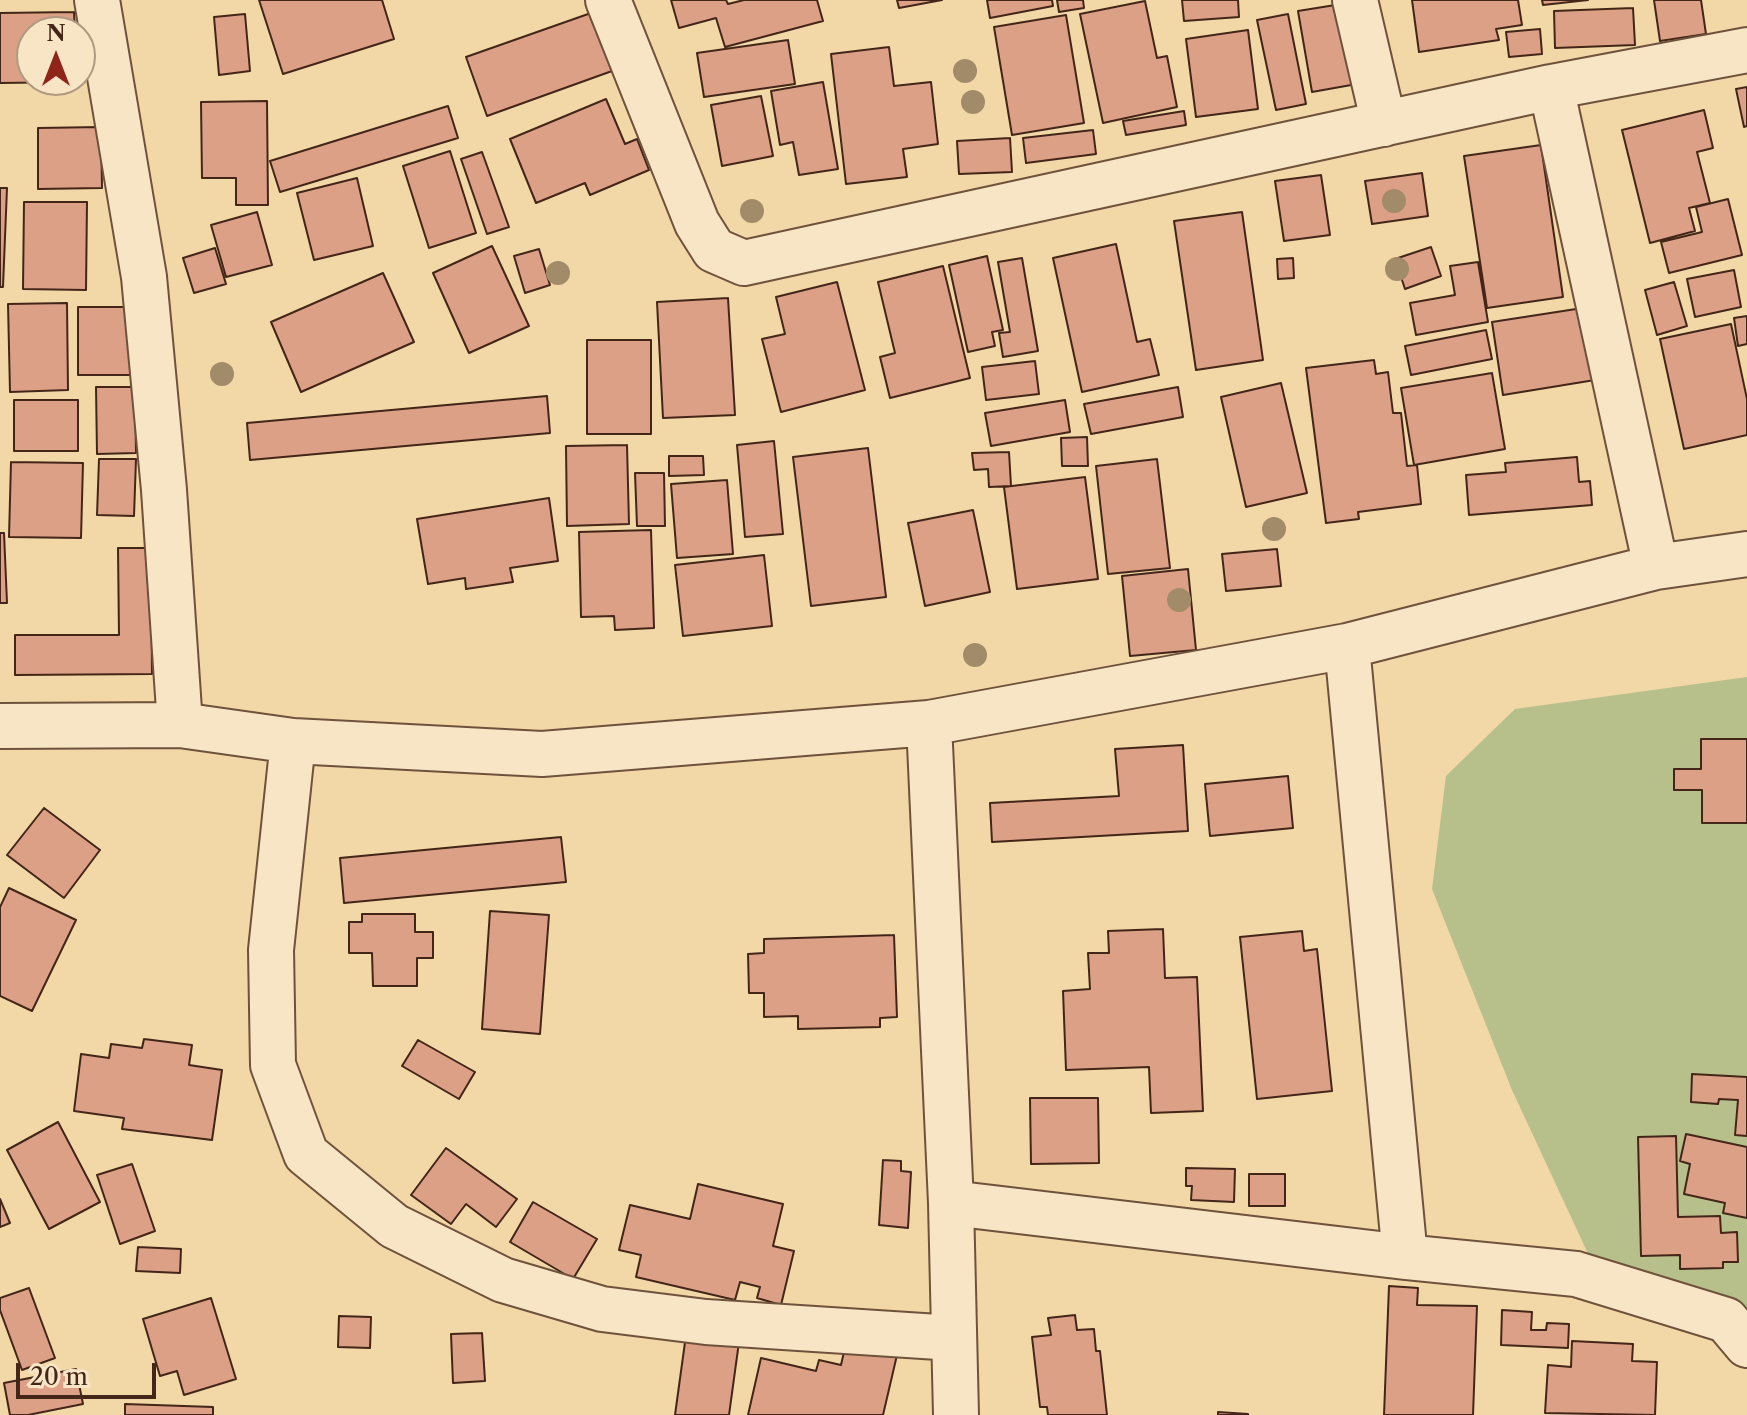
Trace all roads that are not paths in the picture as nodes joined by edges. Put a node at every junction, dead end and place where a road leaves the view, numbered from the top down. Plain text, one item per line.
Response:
1 (97, 0) edge
2 (608, 0) edge
3 (1355, 0) edge
4 (1747, 50) edge
5 (1551, 87) junction
6 (1384, 124) junction
7 (1747, 554) edge
8 (1656, 567) junction
9 (1347, 646) junction
10 (929, 723) junction
11 (180, 725) junction
12 (0, 726) edge
13 (293, 741) junction
14 (951, 1203) junction
15 (1405, 1257) junction
16 (954, 1338) junction
17 (1747, 1345) edge
18 (956, 1415) edge

1 - 11 street
2 - 6 street
3 - 6 street
4 - 5 street
5 - 6 street
5 - 8 street
7 - 8 street
8 - 9 street
9 - 10 street
9 - 15 street
10 - 13 street
10 - 14 street
11 - 12 street
11 - 13 street
13 - 16 street
14 - 15 street
14 - 16 street
15 - 17 street
16 - 18 street

